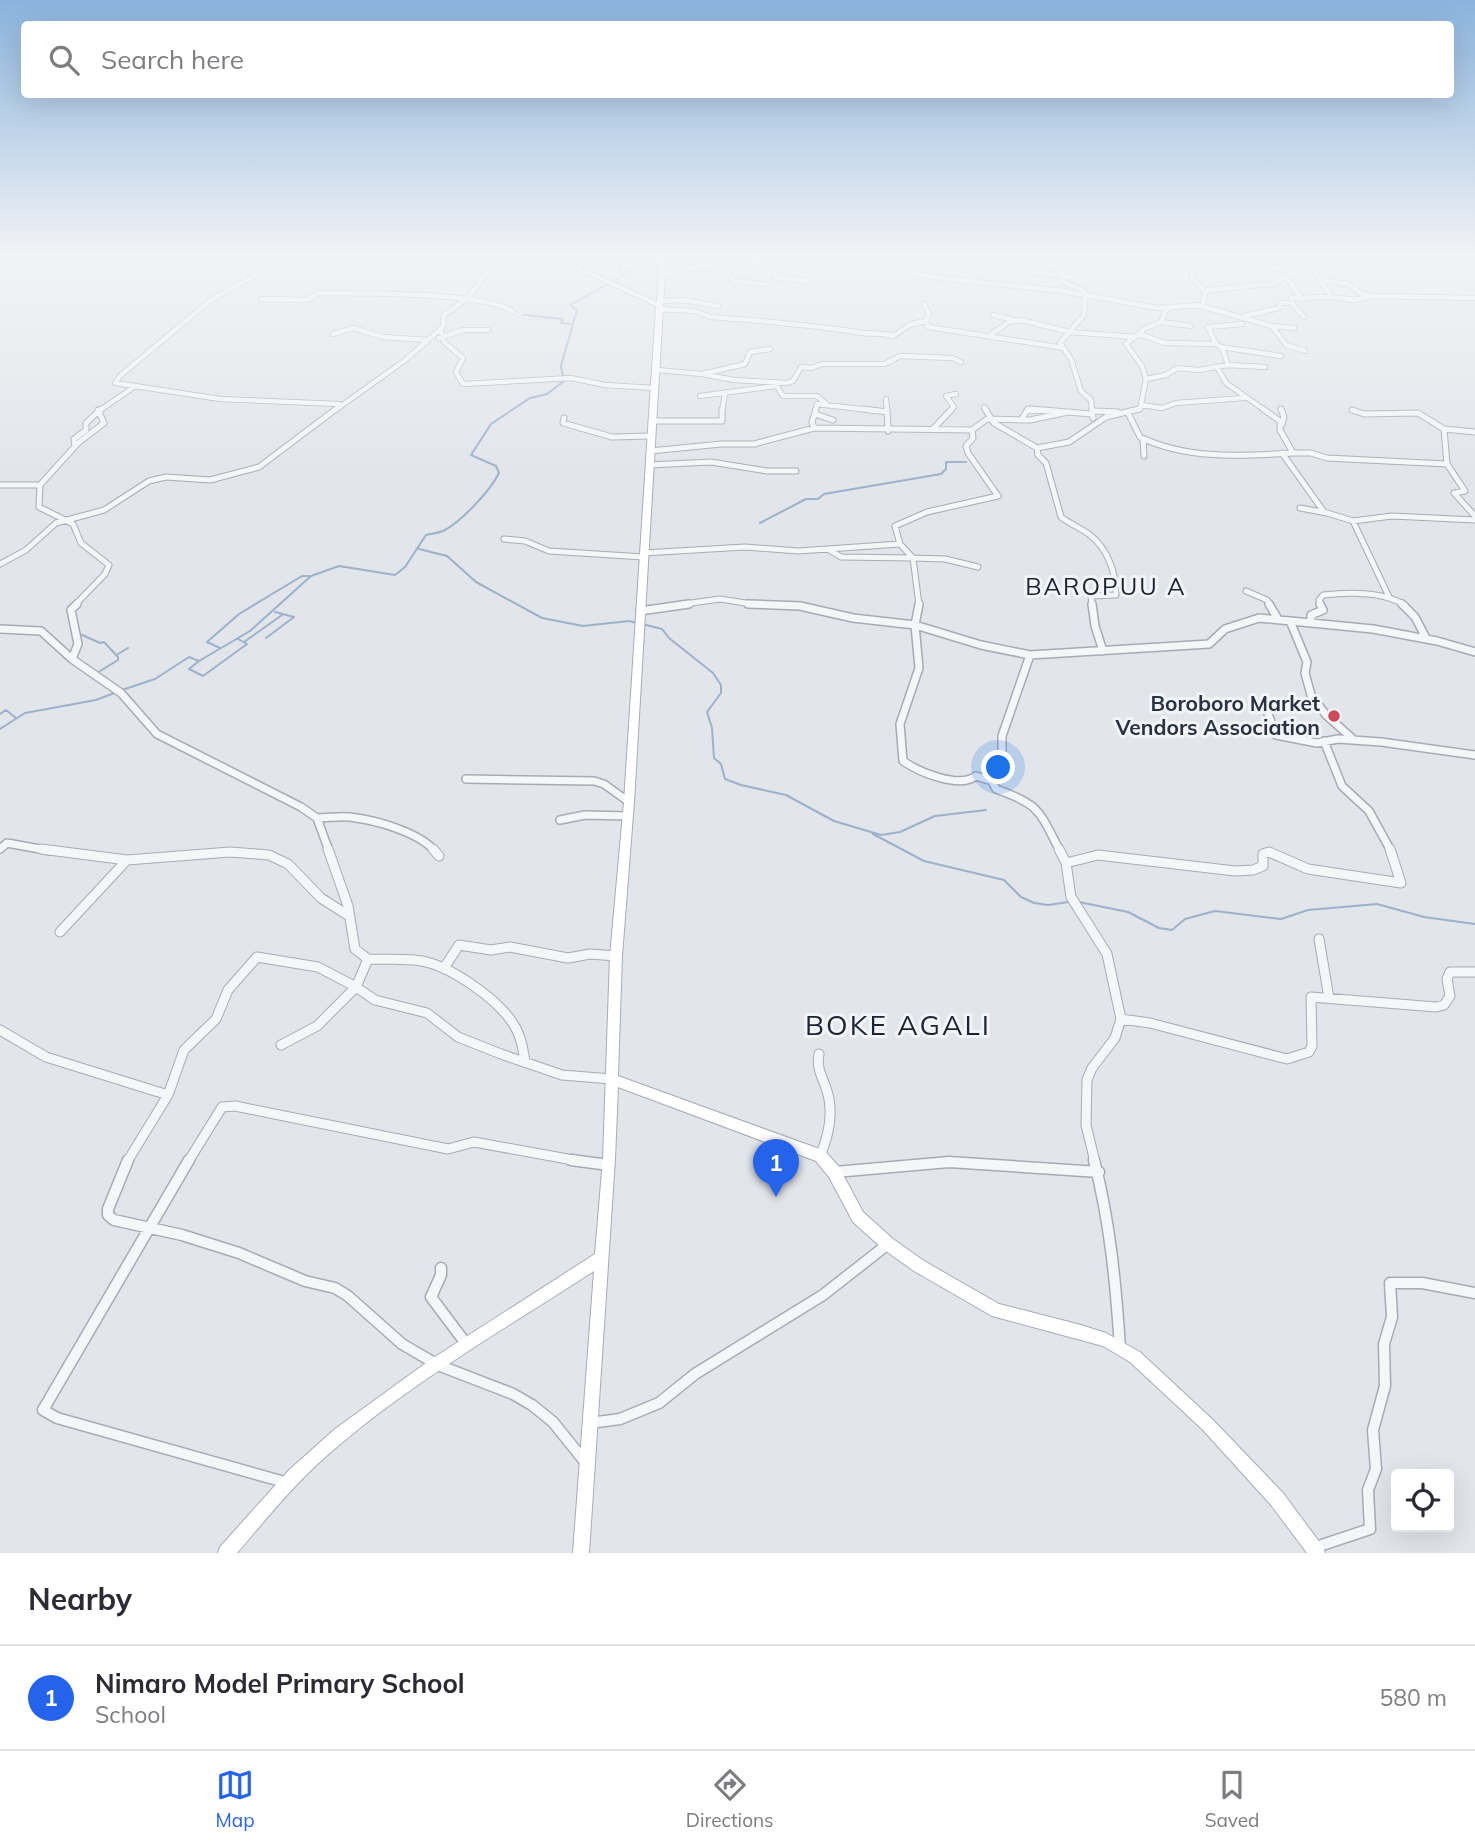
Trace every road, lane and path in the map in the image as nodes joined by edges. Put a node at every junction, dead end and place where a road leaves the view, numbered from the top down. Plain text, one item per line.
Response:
1 (178, 328) edge
2 (352, 328) edge
3 (356, 328) edge
4 (658, 328) edge
5 (843, 328) edge
6 (906, 328) edge
7 (939, 328) edge
8 (997, 328) edge
9 (1057, 328) edge
10 (1073, 328) edge
11 (1150, 328) edge
12 (1210, 328) edge
13 (1274, 328) edge
14 (440, 329) joint
15 (488, 330) dead end
16 (1070, 332) junction
17 (332, 334) dead end
18 (990, 335) junction
19 (443, 336) junction
20 (1137, 336) junction
21 (426, 341) junction
22 (1219, 346) junction
23 (1064, 348) junction
24 (770, 349) dead end
25 (1305, 351) dead end
26 (1281, 356) dead end
27 (961, 362) dead end
28 (1228, 365) junction
29 (1217, 367) junction
30 (1265, 368) dead end
31 (657, 370) junction
32 (702, 374) junction
33 (1146, 379) junction
34 (778, 384) junction
35 (134, 387) junction
36 (654, 388) junction
37 (725, 394) junction
38 (956, 394) dead end
39 (700, 396) dead end
40 (1244, 398) junction
41 (886, 399) dead end
42 (340, 404) junction
43 (826, 404) junction
44 (1141, 405) junction
45 (984, 407) dead end
46 (1281, 409) dead end
47 (99, 410) junction
48 (1352, 410) dead end
49 (887, 412) junction
50 (1068, 412) junction
51 (1093, 413) junction
52 (1125, 413) junction
53 (815, 414) junction
54 (564, 418) dead end
55 (991, 418) junction
56 (833, 419) dead end
57 (1021, 420) junction
58 (1098, 420) junction
59 (651, 421) junction
60 (1282, 424) junction
61 (814, 428) junction
62 (933, 429) junction
63 (972, 429) junction
64 (1444, 429) junction
65 (888, 431) junction
66 (1475, 432) edge
67 (651, 436) junction
68 (1143, 439) junction
69 (75, 446) junction
70 (1037, 448) junction
71 (650, 451) junction
72 (1282, 453) junction
73 (1293, 453) junction
74 (1144, 456) dead end
75 (1447, 464) junction
76 (649, 465) junction
77 (796, 471) dead end
78 (0, 485) edge
79 (40, 485) junction
80 (1300, 508) dead end
81 (1327, 513) junction
82 (1475, 518) edge
83 (61, 520) junction
84 (1353, 521) junction
85 (504, 539) dead end
86 (900, 544) junction
87 (828, 549) junction
88 (644, 555) junction
89 (913, 558) junction
90 (0, 564) edge
91 (978, 567) dead end
92 (1246, 591) dead end
93 (1389, 597) junction
94 (640, 611) junction
95 (1278, 620) junction
96 (1290, 621) junction
97 (1311, 622) junction
98 (915, 625) junction
99 (0, 629) edge
100 (1426, 638) junction
101 (1103, 652) junction
102 (1475, 652) edge
103 (1030, 655) junction
104 (72, 659) junction
105 (1267, 711) dead end
106 (1354, 739) junction
107 (1324, 741) junction
108 (1475, 755) edge
109 (466, 779) dead end
110 (992, 781) junction
111 (629, 802) junction
112 (628, 816) junction
113 (317, 818) junction
114 (560, 820) dead end
115 (0, 849) edge
116 (439, 856) dead end
117 (127, 860) junction
118 (1066, 863) junction
119 (349, 916) junction
120 (60, 932) dead end
121 (1318, 939) dead end
122 (616, 956) junction
123 (369, 959) junction
124 (444, 968) junction
125 (1475, 971) edge
126 (355, 987) junction
127 (1329, 998) junction
128 (1121, 1019) junction
129 (0, 1030) edge
130 (281, 1045) dead end
131 (819, 1054) dead end
132 (525, 1061) junction
133 (611, 1079) junction
134 (168, 1095) junction
135 (820, 1156) junction
136 (609, 1165) junction
137 (834, 1172) junction
138 (1099, 1172) junction
139 (148, 1227) junction
140 (888, 1244) junction
141 (600, 1259) junction
142 (442, 1268) dead end
143 (1475, 1293) edge
144 (468, 1346) junction
145 (1120, 1348) junction
146 (438, 1365) junction
147 (590, 1423) junction
148 (587, 1464) junction
149 (288, 1483) junction
150 (1315, 1551) edge
151 (226, 1553) edge
152 (581, 1553) edge

1 - 35 street
2 - 17 street
3 - 21 street
4 - 31 street
5 - 6 street
7 - 18 street
8 - 18 street
9 - 16 street
10 - 16 street
11 - 20 street
12 - 22 street
13 - 25 street
14 - 19 street
14 - 21 street
15 - 19 street
16 - 20 street
16 - 23 street
18 - 23 street
19 - 21 street
19 - 36 street
20 - 22 street
20 - 33 street
21 - 42 street
22 - 26 street
22 - 28 street
23 - 51 street
24 - 32 street
27 - 34 street
28 - 29 street
28 - 30 street
29 - 33 street
29 - 40 street
31 - 32 street
31 - 36 street
32 - 34 street
33 - 44 street
34 - 37 street
34 - 43 street
35 - 42 street
35 - 47 street
36 - 59 street
37 - 39 street
37 - 59 street
38 - 62 street
40 - 44 street
40 - 60 street
41 - 49 street
42 - 83 street
43 - 49 street
43 - 53 street
44 - 52 street
45 - 55 street
46 - 60 street
47 - 69 street
47 - 69 street
48 - 64 street
49 - 65 street
50 - 51 street
50 - 57 street
50 - 57 street
51 - 52 street
51 - 58 street
52 - 58 street
52 - 68 street
53 - 56 street
53 - 61 street
54 - 67 street
55 - 57 street
55 - 63 street
55 - 70 street
58 - 70 street
59 - 67 street
60 - 73 street
61 - 65 street
61 - 71 street
62 - 63 street
62 - 65 street
63 - 86 street
64 - 66 street
64 - 75 street
67 - 71 street
68 - 72 street
68 - 74 street
69 - 79 street
70 - 101 street
71 - 76 street
72 - 73 street
72 - 81 street
73 - 75 street
75 - 82 street
76 - 77 street
76 - 88 street
78 - 79 street
79 - 83 street
80 - 81 street
81 - 84 street
82 - 84 street
83 - 90 street
83 - 104 street
84 - 93 street
85 - 88 street
86 - 87 street
86 - 89 street
87 - 88 street
87 - 89 street
88 - 94 street
89 - 91 street
89 - 98 street
92 - 95 street
93 - 97 street
93 - 100 street
94 - 98 street
94 - 111 street
95 - 96 street
95 - 101 street
96 - 97 street
96 - 106 street
97 - 100 street
98 - 103 street
98 - 110 street
99 - 104 street
100 - 102 street
101 - 103 street
103 - 110 street
104 - 113 street
105 - 107 street
106 - 107 street
106 - 108 street
107 - 118 street
109 - 111 street
110 - 118 street
111 - 112 street
112 - 114 street
112 - 122 street
113 - 116 street
113 - 119 street
115 - 117 street
117 - 119 street
117 - 120 street
118 - 128 street
119 - 123 street
121 - 127 street
122 - 124 street
122 - 133 street
123 - 124 street
123 - 126 street
124 - 132 street
125 - 127 street
126 - 130 street
126 - 132 street
126 - 134 street
127 - 128 street
128 - 138 street
129 - 134 street
131 - 135 street
132 - 133 street
133 - 135 street
133 - 136 street
134 - 139 street
135 - 137 street
136 - 139 street
136 - 141 street
137 - 138 street
137 - 140 street
138 - 145 street
139 - 146 street
139 - 149 street
140 - 145 street
140 - 147 street
141 - 144 street
141 - 147 street
142 - 144 street
143 - 150 street
144 - 146 street
145 - 150 street
146 - 148 street
146 - 149 street
147 - 148 street
148 - 152 street
149 - 151 street

